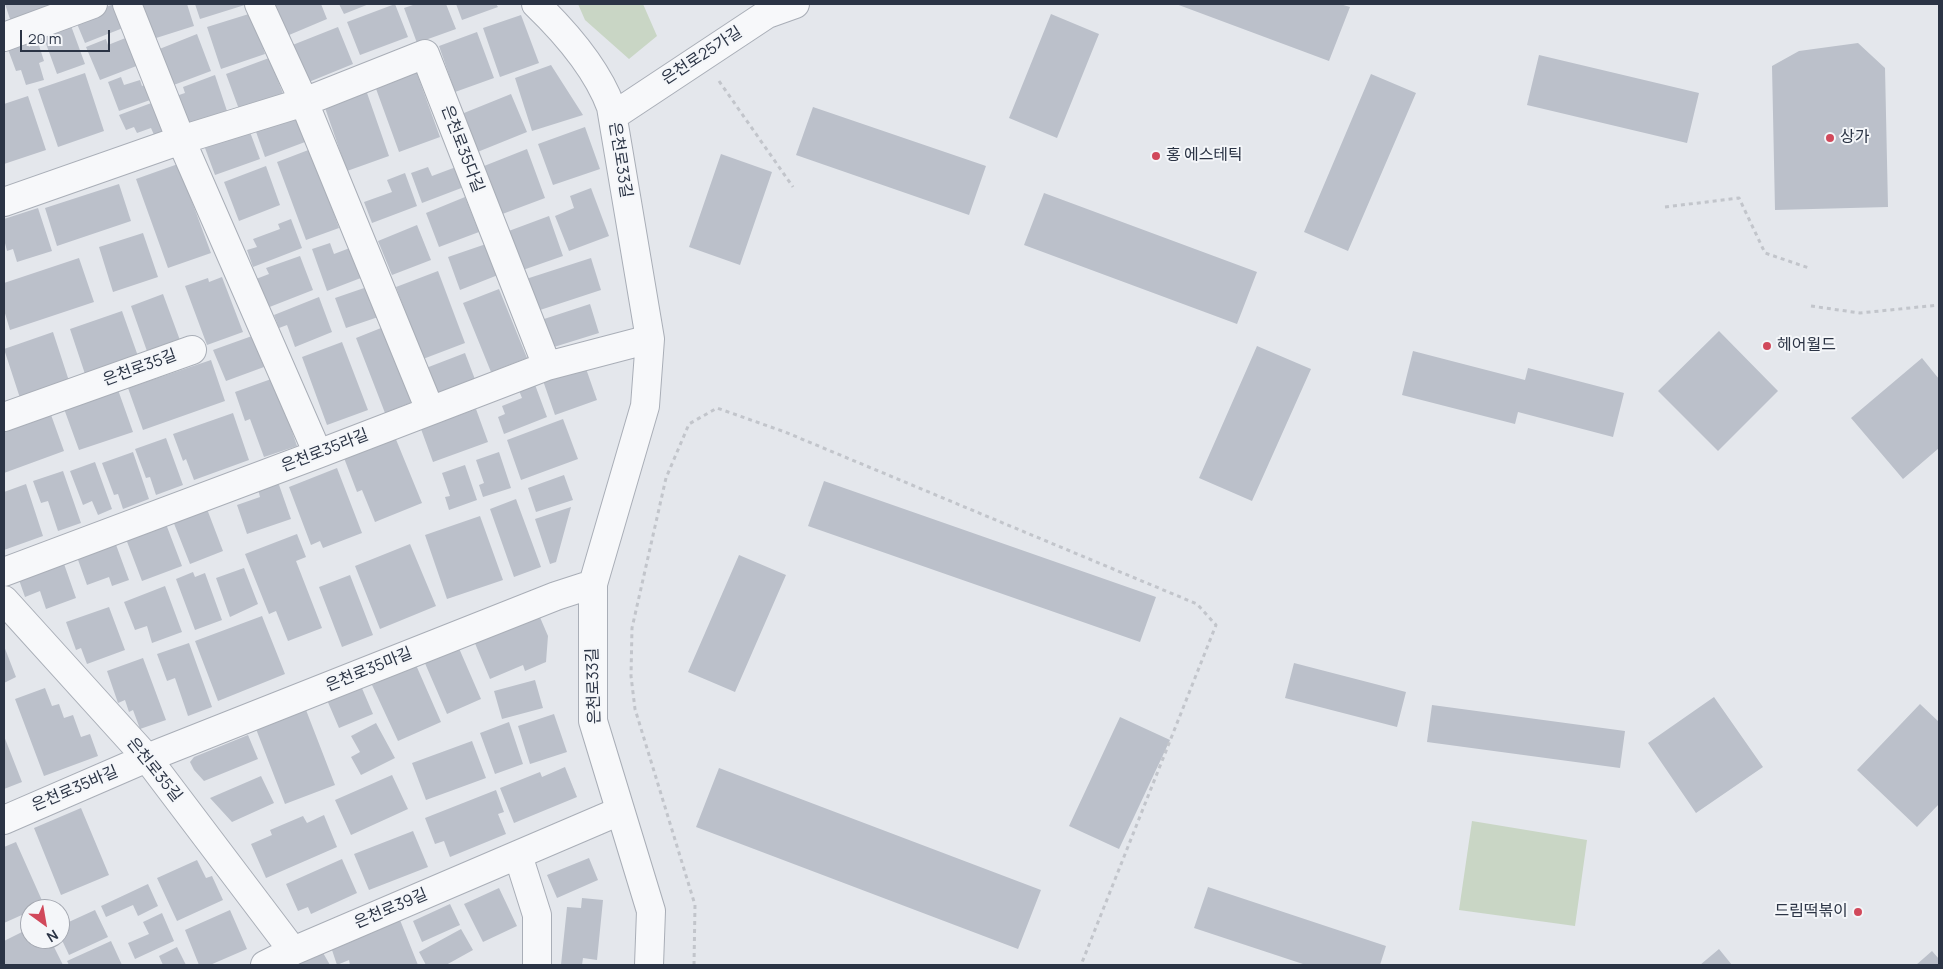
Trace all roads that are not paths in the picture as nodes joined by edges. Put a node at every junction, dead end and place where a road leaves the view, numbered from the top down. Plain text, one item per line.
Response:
1 (93, 4) edge
2 (127, 4) edge
3 (259, 4) edge
4 (536, 4) edge
5 (795, 4) edge
6 (4, 37) edge
7 (304, 102) junction
8 (613, 116) junction
9 (181, 140) junction
10 (4, 202) edge
11 (650, 339) junction
12 (192, 350) dead end
13 (547, 366) junction
14 (430, 410) junction
15 (4, 417) edge
16 (318, 454) junction
17 (4, 572) edge
18 (593, 584) junction
19 (4, 600) edge
20 (147, 758) junction
21 (620, 811) junction
22 (4, 820) edge
23 (518, 855) junction
24 (293, 951) junction
25 (265, 965) edge
26 (537, 965) edge
27 (649, 965) edge

1 - 6 street
2 - 9 street
3 - 7 street
4 - 8 street, 은천로33길
5 - 8 street, 은천로25가길
7 - 9 street, 은천로35다길
7 - 13 street, 은천로35다길
7 - 14 street
8 - 11 street, 은천로33길
9 - 10 street, 은천로35다길
9 - 16 street
11 - 13 street, 은천로35라길
11 - 18 street, 은천로33길
12 - 15 street, 은천로35길
13 - 14 street, 은천로35라길
14 - 16 street, 은천로35라길
16 - 17 street, 은천로35라길
18 - 20 street, 은천로35마길
18 - 21 street, 은천로33길
19 - 20 street, 은천로35길
20 - 22 street, 은천로35바길
20 - 24 street, 은천로35길
21 - 23 street, 은천로39길
21 - 27 street, 은천로33길
23 - 24 street, 은천로39길
23 - 26 street
24 - 25 street, 은천로39길

